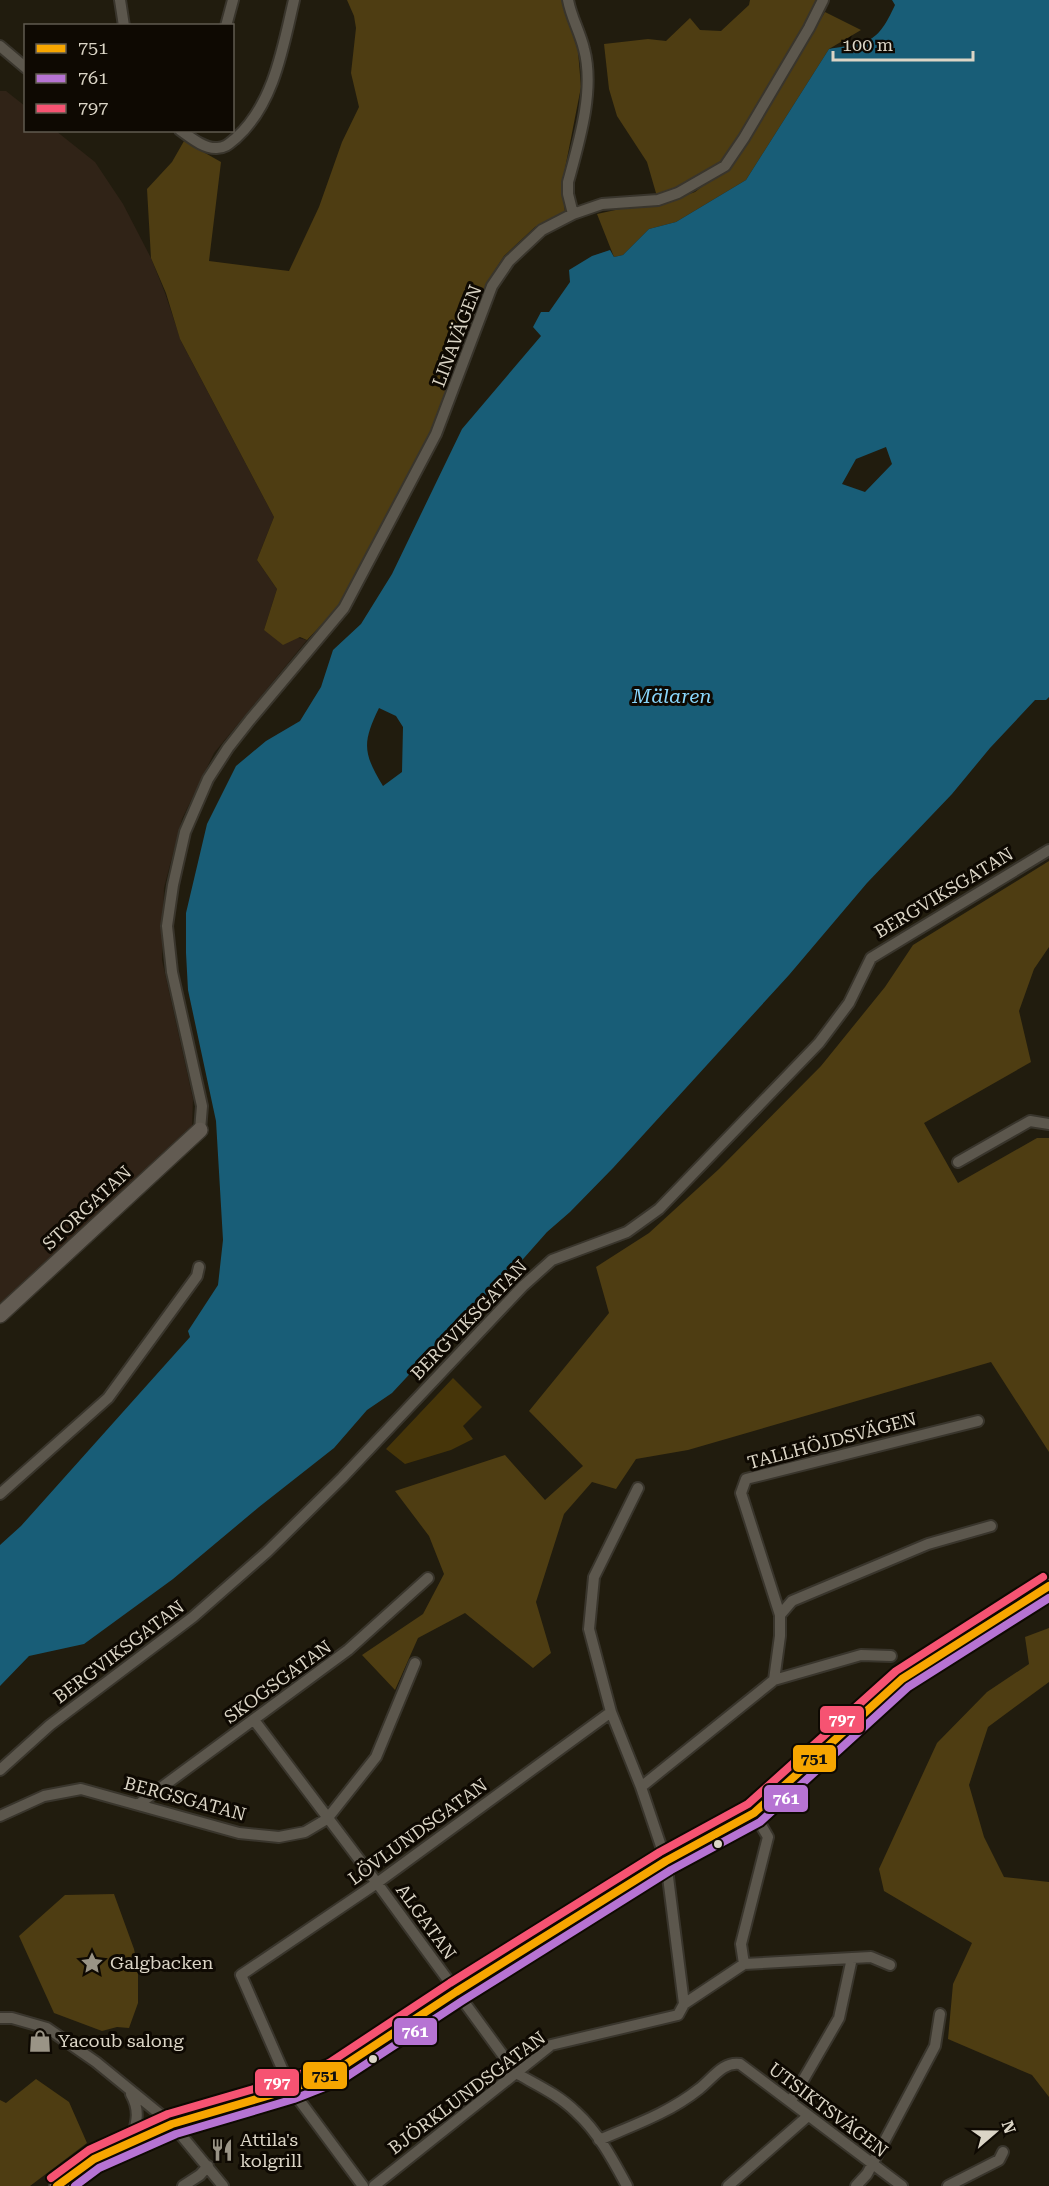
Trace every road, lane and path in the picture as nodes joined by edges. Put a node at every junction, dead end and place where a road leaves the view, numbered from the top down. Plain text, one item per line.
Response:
1 (120, 0) edge
2 (233, 0) edge
3 (294, 0) edge
4 (568, 0) edge
5 (823, 0) edge
6 (124, 24) edge
7 (227, 24) edge
8 (0, 46) edge
9 (24, 66) edge
10 (187, 132) edge
11 (573, 214) junction
12 (1049, 850) edge
13 (1049, 1124) edge
14 (201, 1130) joint
15 (958, 1162) dead end
16 (199, 1267) dead end
17 (0, 1315) edge
18 (978, 1421) dead end
19 (638, 1488) dead end
20 (0, 1494) edge
21 (991, 1526) dead end
22 (428, 1578) dead end
23 (1049, 1586) edge
24 (780, 1614) junction
25 (891, 1656) dead end
26 (415, 1663) dead end
27 (774, 1680) junction
28 (611, 1712) junction
29 (254, 1720) junction
30 (0, 1770) edge
31 (641, 1787) junction
32 (139, 1804) junction
33 (754, 1813) junction
34 (0, 1816) edge
35 (327, 1819) junction
36 (666, 1861) junction
37 (377, 1883) junction
38 (852, 1958) junction
39 (744, 1964) junction
40 (890, 1965) dead end
41 (456, 1992) junction
42 (684, 2004) junction
43 (940, 2014) dead end
44 (0, 2019) edge
45 (516, 2073) junction
46 (128, 2089) junction
47 (291, 2089) junction
48 (791, 2101) junction
49 (808, 2116) junction
50 (172, 2124) junction
51 (599, 2140) junction
52 (131, 2143) junction
53 (1003, 2152) dead end
54 (871, 2164) junction
55 (208, 2166) junction
56 (57, 2186) edge
57 (183, 2186) edge
58 (223, 2186) edge
59 (363, 2186) edge
60 (374, 2186) edge
61 (627, 2186) edge
62 (728, 2186) edge
63 (856, 2186) edge
64 (902, 2186) edge
65 (948, 2186) edge

1 - 6 street
2 - 7 street
3 - 10 street
4 - 11 street
5 - 11 street, LINAVÄGEN
8 - 9 street
11 - 14 street, LINAVÄGEN
12 - 30 street, BERGVIKSGATAN
13 - 15 street
14 - 17 street, STORGATAN
16 - 20 street
18 - 24 street, TALLHÖJDSVÄGEN
19 - 28 street
21 - 24 street
22 - 29 street, SKOGSGATAN
23 - 33 street
24 - 27 street, TALLHÖJDSVÄGEN
25 - 27 street
26 - 35 street, BERGSGATAN
27 - 31 street
28 - 31 street
28 - 37 street, LÖVLUNDSGATAN
29 - 32 street, SKOGSGATAN
29 - 35 street, ALGATAN
31 - 36 street
32 - 34 street, BERGSGATAN
32 - 35 street, BERGSGATAN
33 - 36 street
33 - 39 street
35 - 37 street, ALGATAN
36 - 41 street
36 - 42 street
37 - 41 street, ALGATAN
37 - 47 street, LÖVLUNDSGATAN
38 - 39 street
38 - 40 street
38 - 48 street
39 - 42 street, BJÖRKLUNDSGATAN
41 - 45 street, ALGATAN
41 - 47 street
42 - 45 street, BJÖRKLUNDSGATAN
43 - 54 street
44 - 46 street
45 - 51 street, ALGATAN
45 - 60 street, BJÖRKLUNDSGATAN
46 - 50 street
46 - 52 street
47 - 50 street
47 - 59 street
48 - 49 street, UTSIKTSVÄGEN
48 - 51 street, UTSIKTSVÄGEN
49 - 54 street, UTSIKTSVÄGEN
49 - 62 street
50 - 52 street
50 - 55 street
51 - 61 street, ALGATAN
52 - 56 street
53 - 65 street
54 - 63 street
54 - 64 street, UTSIKTSVÄGEN
55 - 57 street
55 - 58 street

